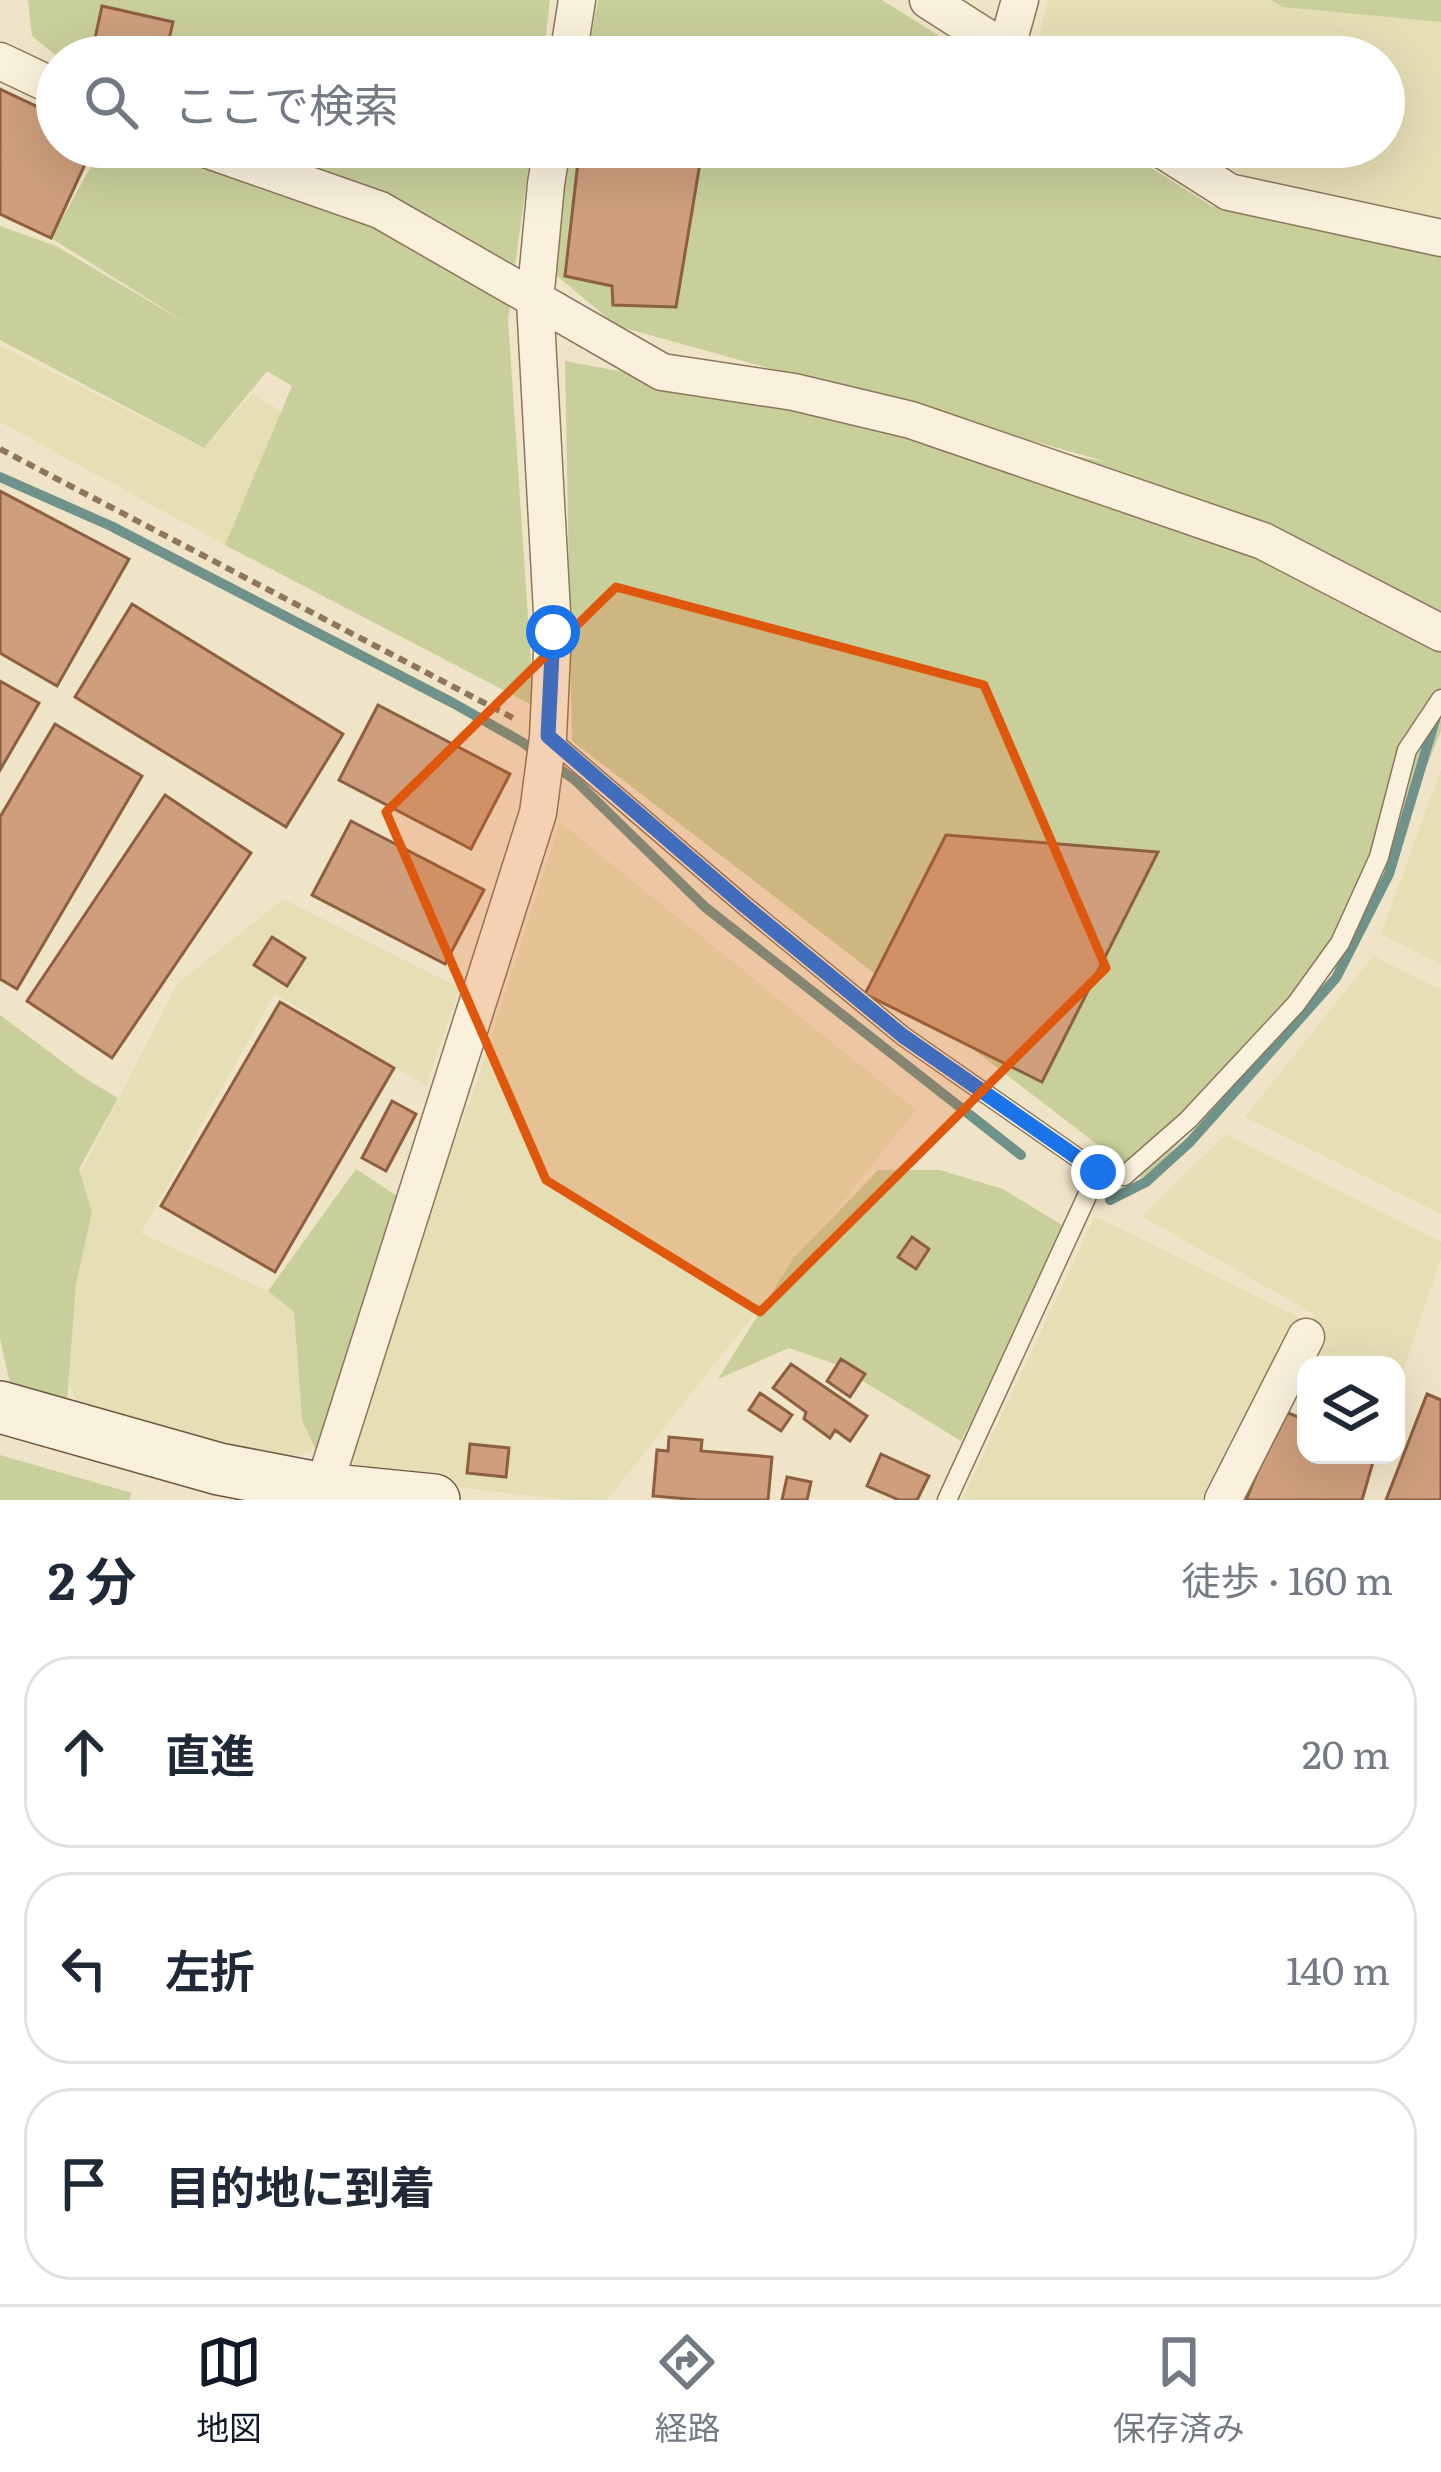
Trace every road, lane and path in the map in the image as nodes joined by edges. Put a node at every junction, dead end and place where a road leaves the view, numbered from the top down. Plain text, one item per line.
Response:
1 (578, 0) edge
2 (928, 0) edge
3 (1020, 0) edge
4 (572, 36) edge
5 (983, 36) edge
6 (1014, 36) edge
7 (0, 61) edge
8 (36, 78) edge
9 (260, 168) edge
10 (549, 168) edge
11 (1191, 168) edge
12 (1441, 238) edge
13 (536, 301) junction
14 (0, 449) edge
15 (1441, 632) edge
16 (1441, 699) edge
17 (548, 742) junction
18 (1098, 1172) junction
19 (1306, 1337) dead end
20 (0, 1407) edge
21 (322, 1489) junction
22 (434, 1500) edge
23 (947, 1500) edge
24 (1222, 1500) edge

1 - 4 street
2 - 5 street
3 - 6 street
7 - 8 street
9 - 13 street
10 - 13 street
11 - 12 street
13 - 15 street
13 - 17 street
14 - 17 path
16 - 18 lane
17 - 18 lane
17 - 21 street
18 - 23 lane
19 - 24 street
20 - 21 street
21 - 22 street

